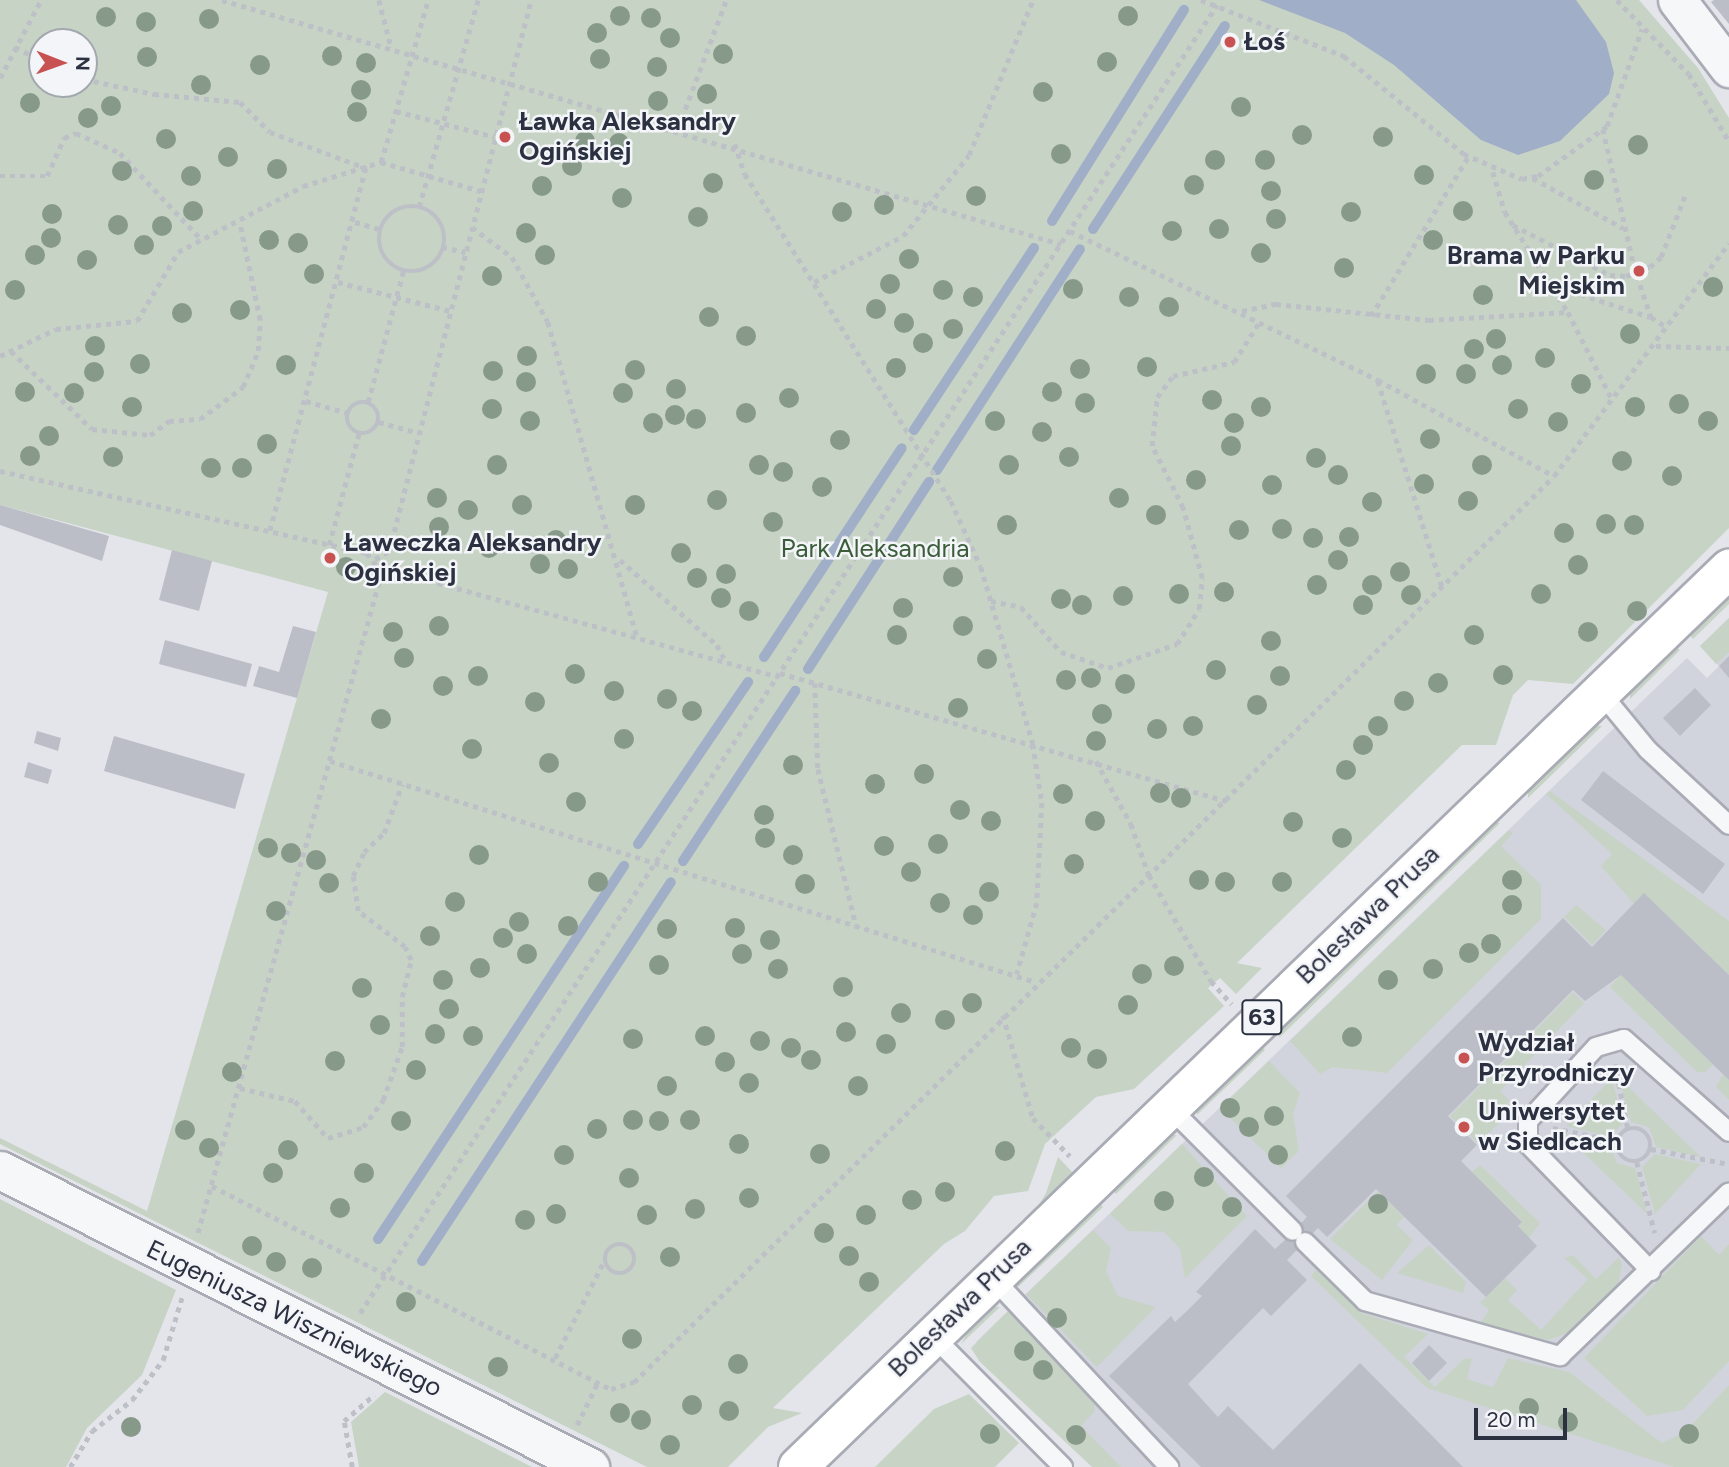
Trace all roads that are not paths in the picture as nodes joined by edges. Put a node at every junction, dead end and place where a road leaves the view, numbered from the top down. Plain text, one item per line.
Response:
1 (1677, 0) edge
2 (1729, 68) edge
3 (1729, 569) edge
4 (1601, 693) junction
5 (1729, 825) edge
6 (1169, 1107) junction
7 (1729, 1132) edge
8 (0, 1170) edge
9 (1729, 1192) edge
10 (1651, 1271) junction
11 (992, 1277) junction
12 (932, 1335) junction
13 (590, 1467) edge
14 (798, 1467) edge
15 (1063, 1467) edge
16 (1169, 1467) edge

1 - 2 street
3 - 4 main road, Bolesława Prusa / 63
4 - 5 lane
4 - 6 main road, Bolesława Prusa / 63
6 - 10 lane
6 - 11 main road, Bolesława Prusa / 63
7 - 10 lane
8 - 13 street, Eugeniusza Wiszniewskiego
9 - 10 lane
11 - 12 main road, Bolesława Prusa / 63
11 - 16 lane
12 - 14 main road, Bolesława Prusa / 63
12 - 15 lane

